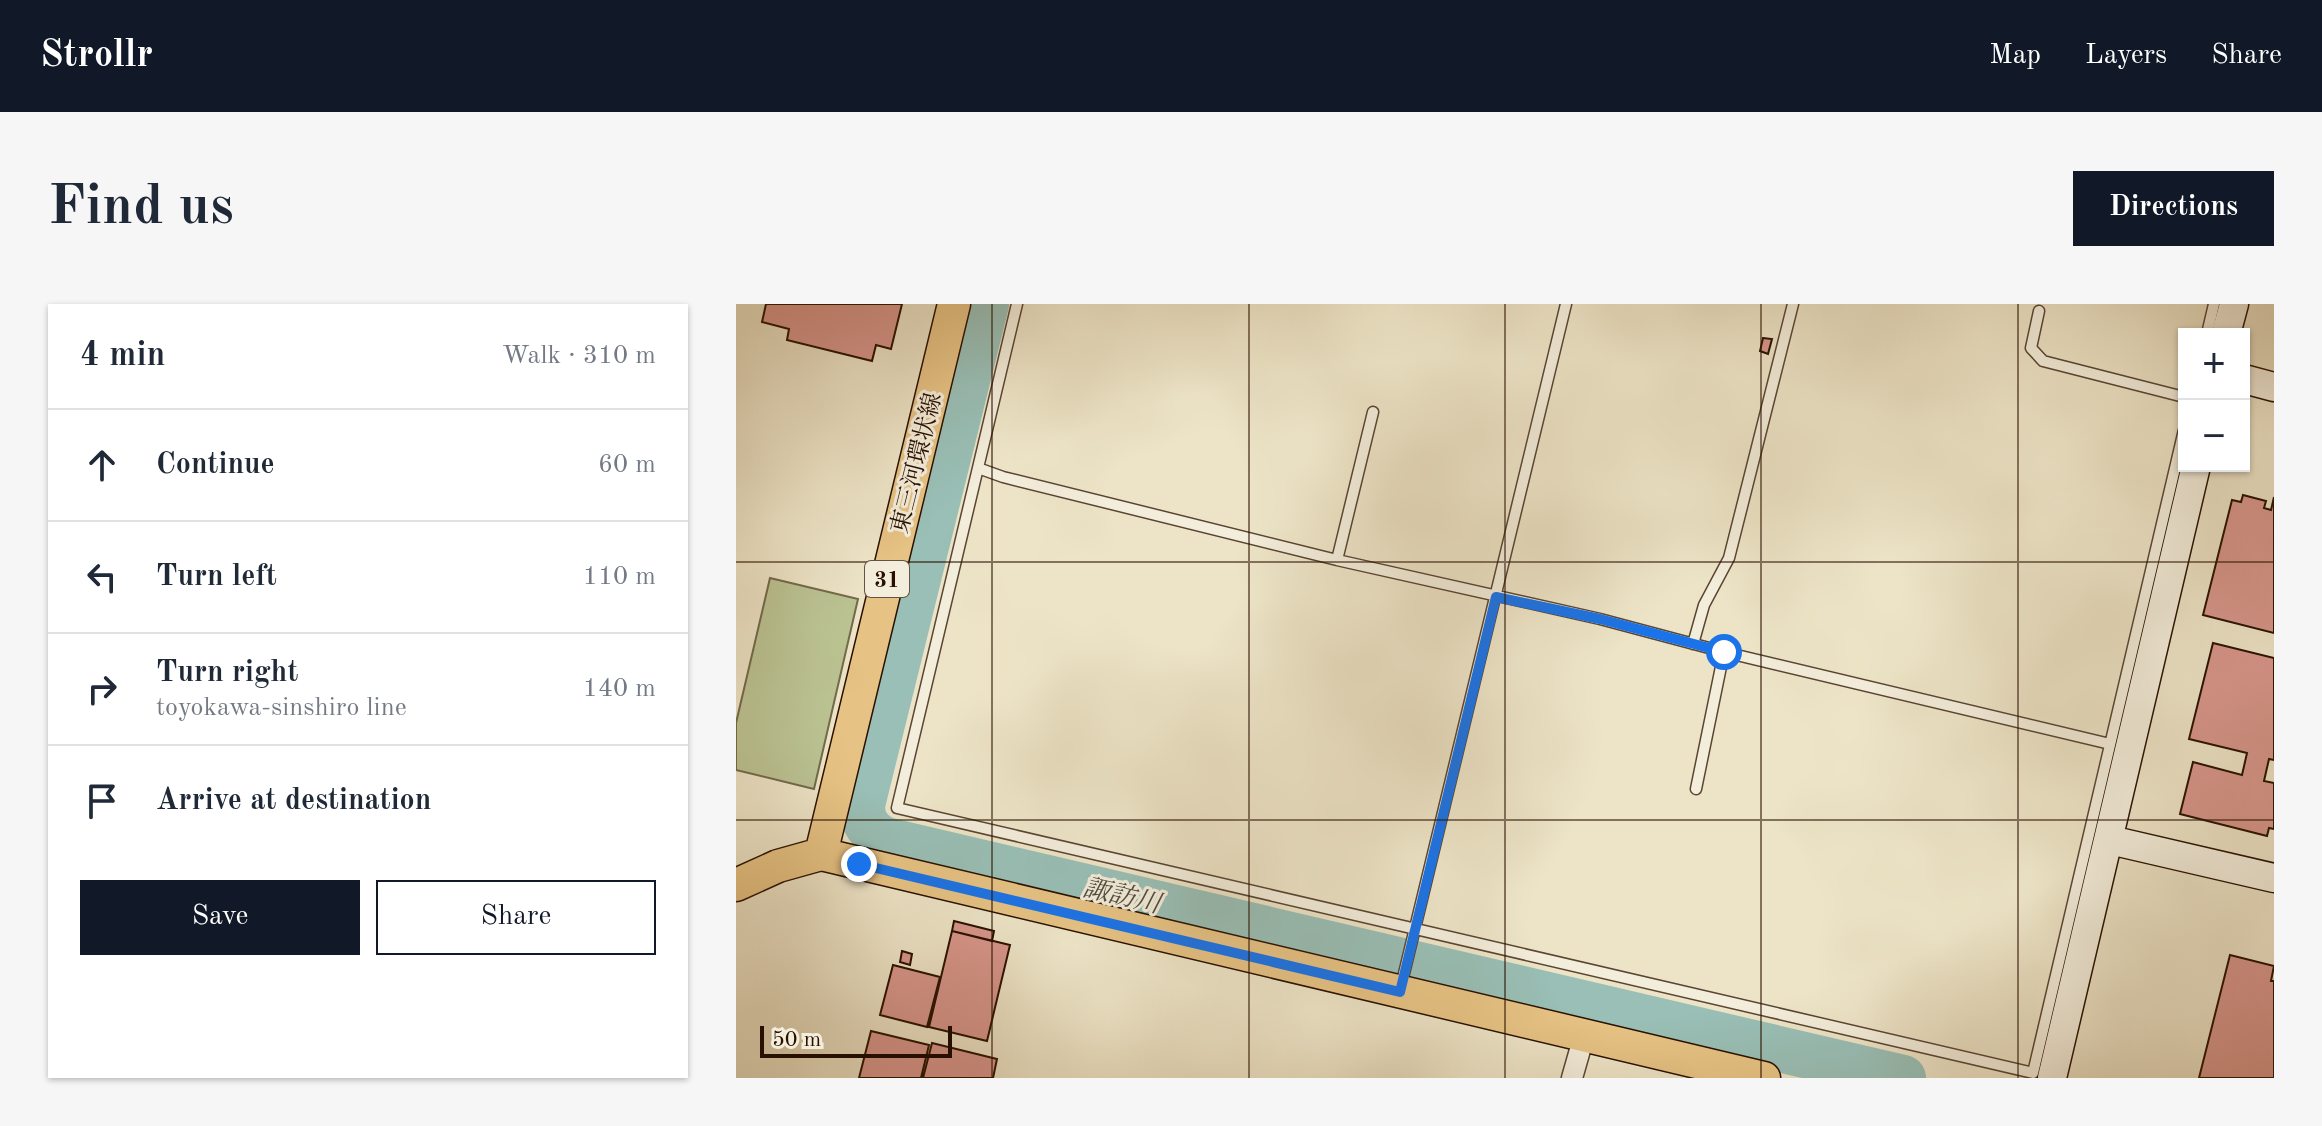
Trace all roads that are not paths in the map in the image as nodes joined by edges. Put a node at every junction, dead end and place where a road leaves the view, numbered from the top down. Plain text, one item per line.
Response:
1 (954, 304) edge
2 (1017, 304) edge
3 (1566, 304) edge
4 (1793, 304) edge
5 (2214, 304) edge
6 (2234, 304) edge
7 (2039, 311) dead end
8 (2208, 328) edge
9 (2228, 328) edge
10 (2250, 381) edge
11 (2274, 387) edge
12 (2178, 395) edge
13 (1373, 412) dead end
14 (2178, 455) edge
15 (978, 468) junction
16 (2195, 472) edge
17 (1337, 560) junction
18 (1496, 597) junction
19 (1693, 644) junction
20 (1724, 652) junction
21 (2110, 744) junction
22 (1696, 789) dead end
23 (2110, 840) junction
24 (821, 854) junction
25 (2274, 878) edge
26 (736, 885) edge
27 (1416, 929) junction
28 (1402, 985) junction
29 (1584, 1036) junction
30 (1572, 1078) edge
31 (1764, 1078) edge
32 (2052, 1078) edge

1 - 24 main road, 東三河環状線 / 31
2 - 15 lane
3 - 18 lane
4 - 19 lane
5 - 8 lane
6 - 9 street
7 - 12 lane
10 - 11 street
13 - 17 lane
14 - 21 lane
15 - 17 lane
15 - 27 lane
16 - 23 street
17 - 18 lane
18 - 19 lane
18 - 27 lane
19 - 20 lane
20 - 21 lane
20 - 22 lane
21 - 27 lane
23 - 25 street
23 - 32 street
24 - 26 main road
24 - 28 main road
27 - 28 lane
28 - 29 main road
29 - 30 street
29 - 31 main road

